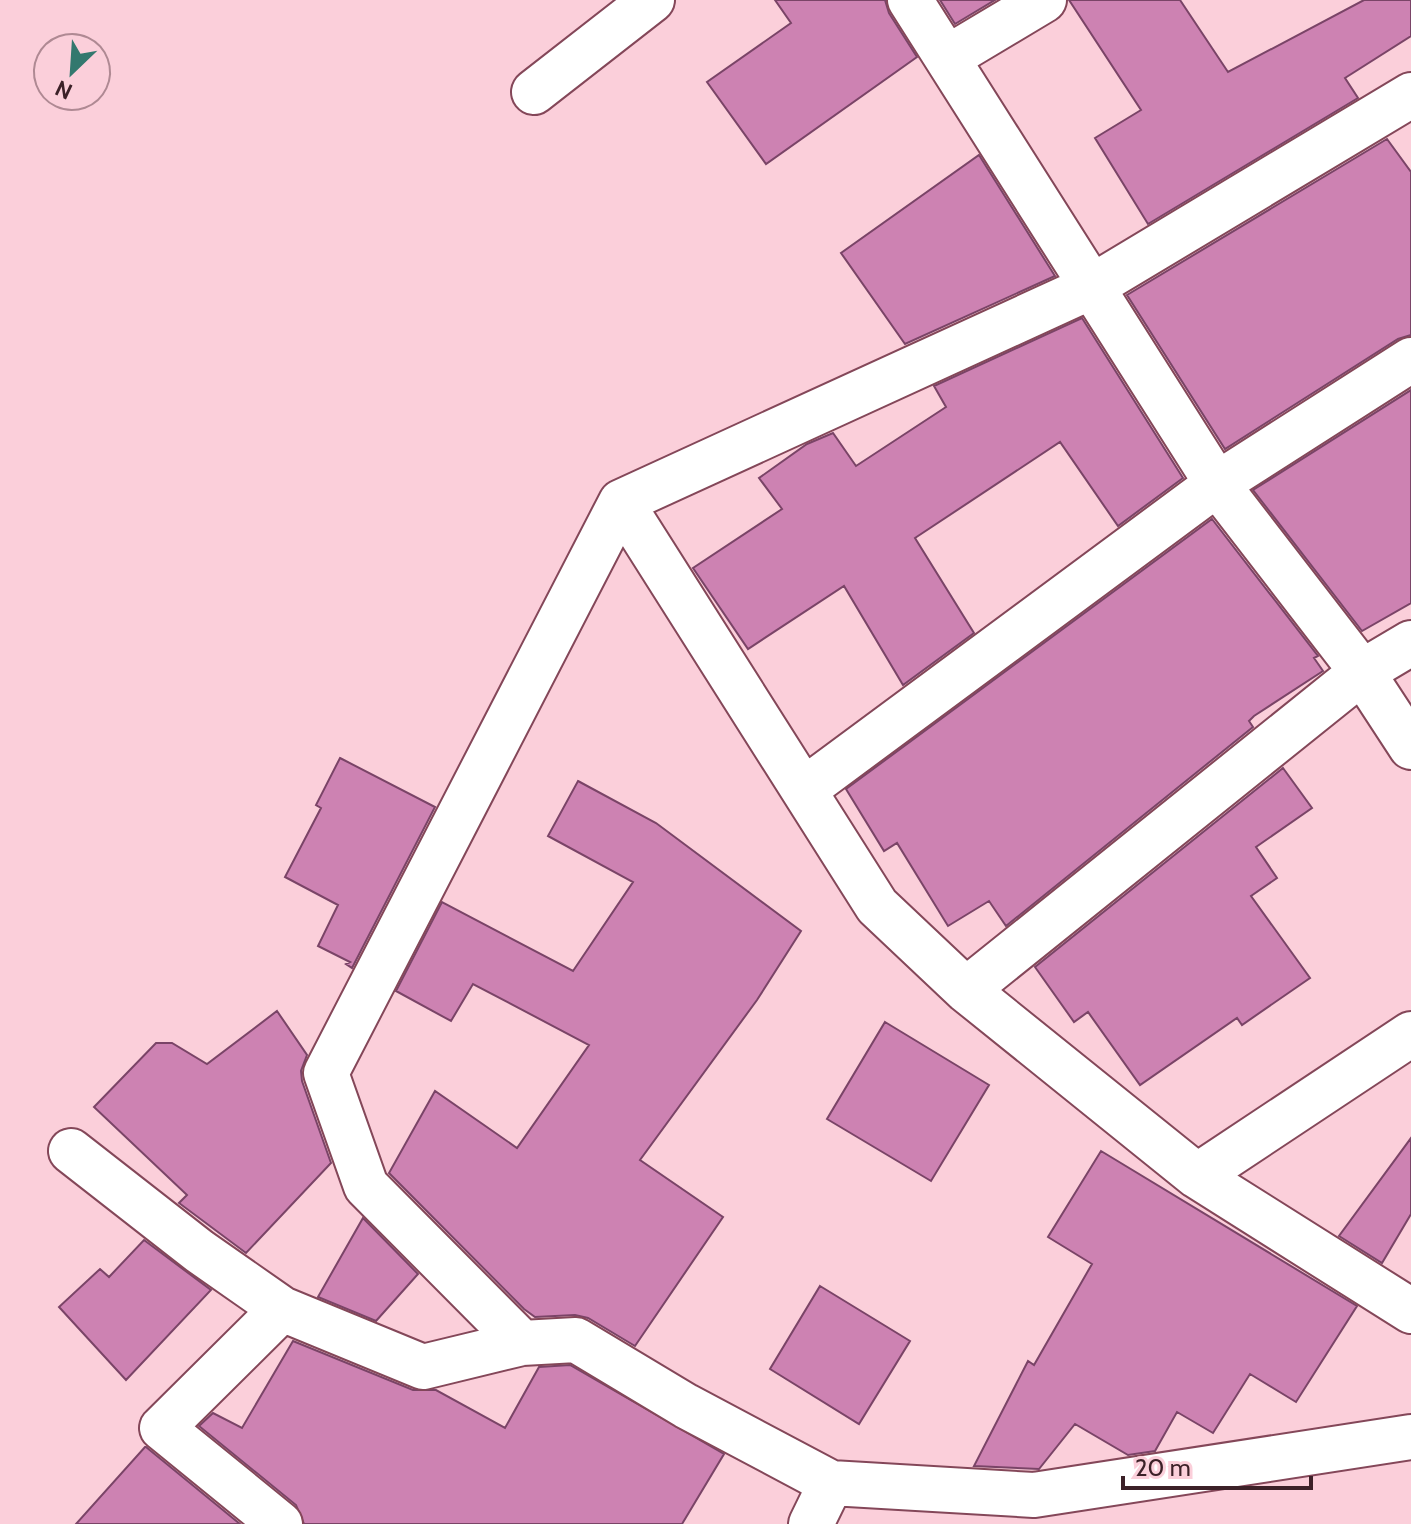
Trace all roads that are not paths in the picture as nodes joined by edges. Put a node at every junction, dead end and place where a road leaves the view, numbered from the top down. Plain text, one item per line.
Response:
1 (652, 0) edge
2 (910, 0) edge
3 (1044, 0) edge
4 (947, 58) junction
5 (534, 92) dead end
6 (1411, 95) edge
7 (1093, 286) junction
8 (1411, 360) edge
9 (1217, 484) junction
10 (621, 502) junction
11 (1411, 643) edge
12 (1362, 672) junction
13 (1411, 747) edge
14 (805, 789) junction
15 (966, 990) junction
16 (1411, 1034) edge
17 (71, 1151) dead end
18 (1197, 1176) junction
19 (282, 1309) junction
20 (1411, 1311) edge
21 (522, 1343) junction
22 (1411, 1437) edge
23 (831, 1483) junction
24 (1034, 1495) junction
25 (280, 1524) edge
26 (811, 1524) edge
27 (1075, 1524) edge

1 - 5 street
2 - 4 street
3 - 4 street
4 - 7 street
6 - 7 street
7 - 9 street
7 - 10 street
8 - 9 street
9 - 12 street
9 - 14 street
10 - 14 street
10 - 21 street
11 - 12 street
12 - 13 street
12 - 15 street
14 - 15 street
15 - 18 street
16 - 18 street
17 - 19 street
18 - 20 street
19 - 21 street
19 - 25 street
21 - 23 street
22 - 24 street
23 - 24 street
23 - 26 street
24 - 27 street

